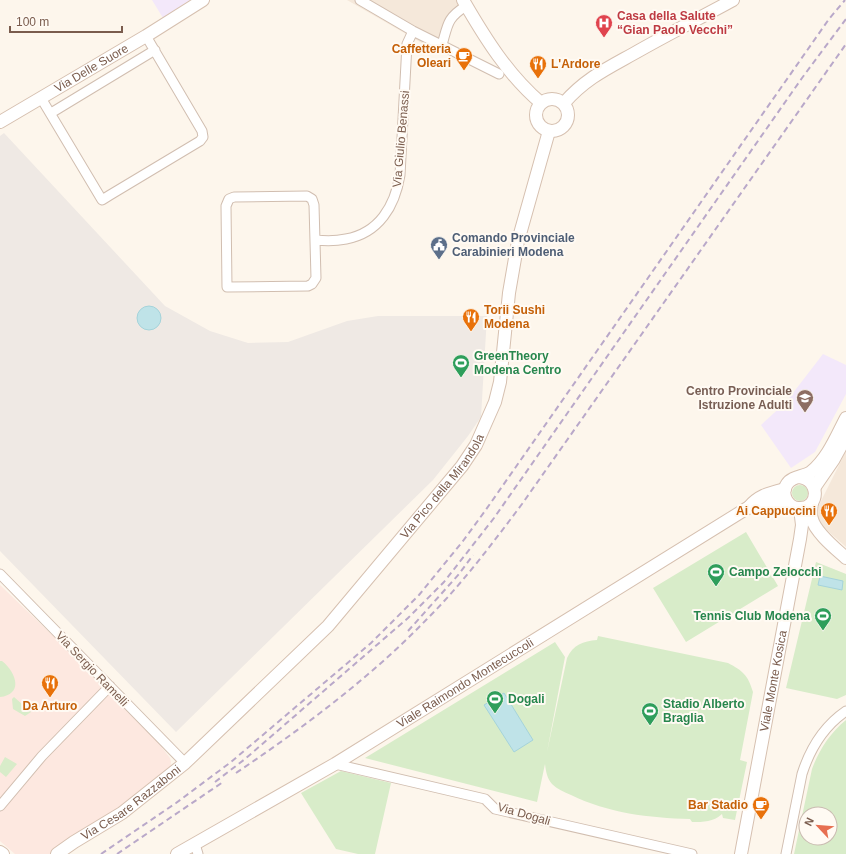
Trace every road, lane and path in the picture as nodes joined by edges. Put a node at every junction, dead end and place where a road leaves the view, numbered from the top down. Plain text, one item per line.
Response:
1 (203, 0) edge
2 (360, 0) edge
3 (733, 0) edge
4 (465, 3) edge
5 (413, 31) junction
6 (146, 36) junction
7 (442, 45) junction
8 (155, 50) junction
9 (499, 74) dead end
10 (41, 98) junction
11 (541, 103) junction
12 (564, 103) junction
13 (51, 113) junction
14 (0, 122) edge
15 (549, 131) junction
16 (316, 240) junction
17 (846, 418) edge
18 (846, 437) edge
19 (798, 478) junction
20 (814, 488) junction
21 (785, 489) junction
22 (788, 503) junction
23 (812, 503) junction
24 (750, 507) junction
25 (800, 508) junction
26 (802, 525) junction
27 (846, 558) edge
28 (0, 574) edge
29 (110, 686) junction
30 (846, 711) edge
31 (185, 763) junction
32 (335, 764) junction
33 (0, 806) edge
34 (196, 849) edge
35 (0, 852) edge
36 (3, 854) edge
37 (57, 854) edge
38 (177, 854) edge
39 (692, 854) edge
40 (741, 854) edge
41 (786, 854) edge

1 - 6 street, Via Delle Suore
2 - 5 street
3 - 12 street
4 - 7 street
4 - 11 street
5 - 7 street
5 - 16 street, Via Giulio Benassi
6 - 8 street
6 - 10 street, Via Delle Suore
7 - 9 street
8 - 13 street
8 - 13 street
10 - 13 street
10 - 14 street, Via Delle Suore
11 - 12 street
11 - 15 street
12 - 15 street
15 - 31 street, Via Pico della Mirandola
16 - 16 street
17 - 19 street
18 - 20 street
19 - 20 street
19 - 21 street
20 - 23 street
21 - 22 street
21 - 24 street, Viale Raimondo Montecuccoli
22 - 24 street, Viale Raimondo Montecuccoli
22 - 25 street
23 - 25 street
23 - 27 street
24 - 32 street, Viale Raimondo Montecuccoli
25 - 26 street, Viale Monte Kosica
26 - 27 street
26 - 40 street, Viale Monte Kosica
28 - 29 street, Via Sergio Ramelli
29 - 31 street, Via Sergio Ramelli
29 - 33 street
30 - 41 street
31 - 37 street, Via Cesare Razzaboni
32 - 34 street, Viale Raimondo Montecuccoli
32 - 39 street, Via Dogali
34 - 38 street, Viale Raimondo Montecuccoli
35 - 36 street

